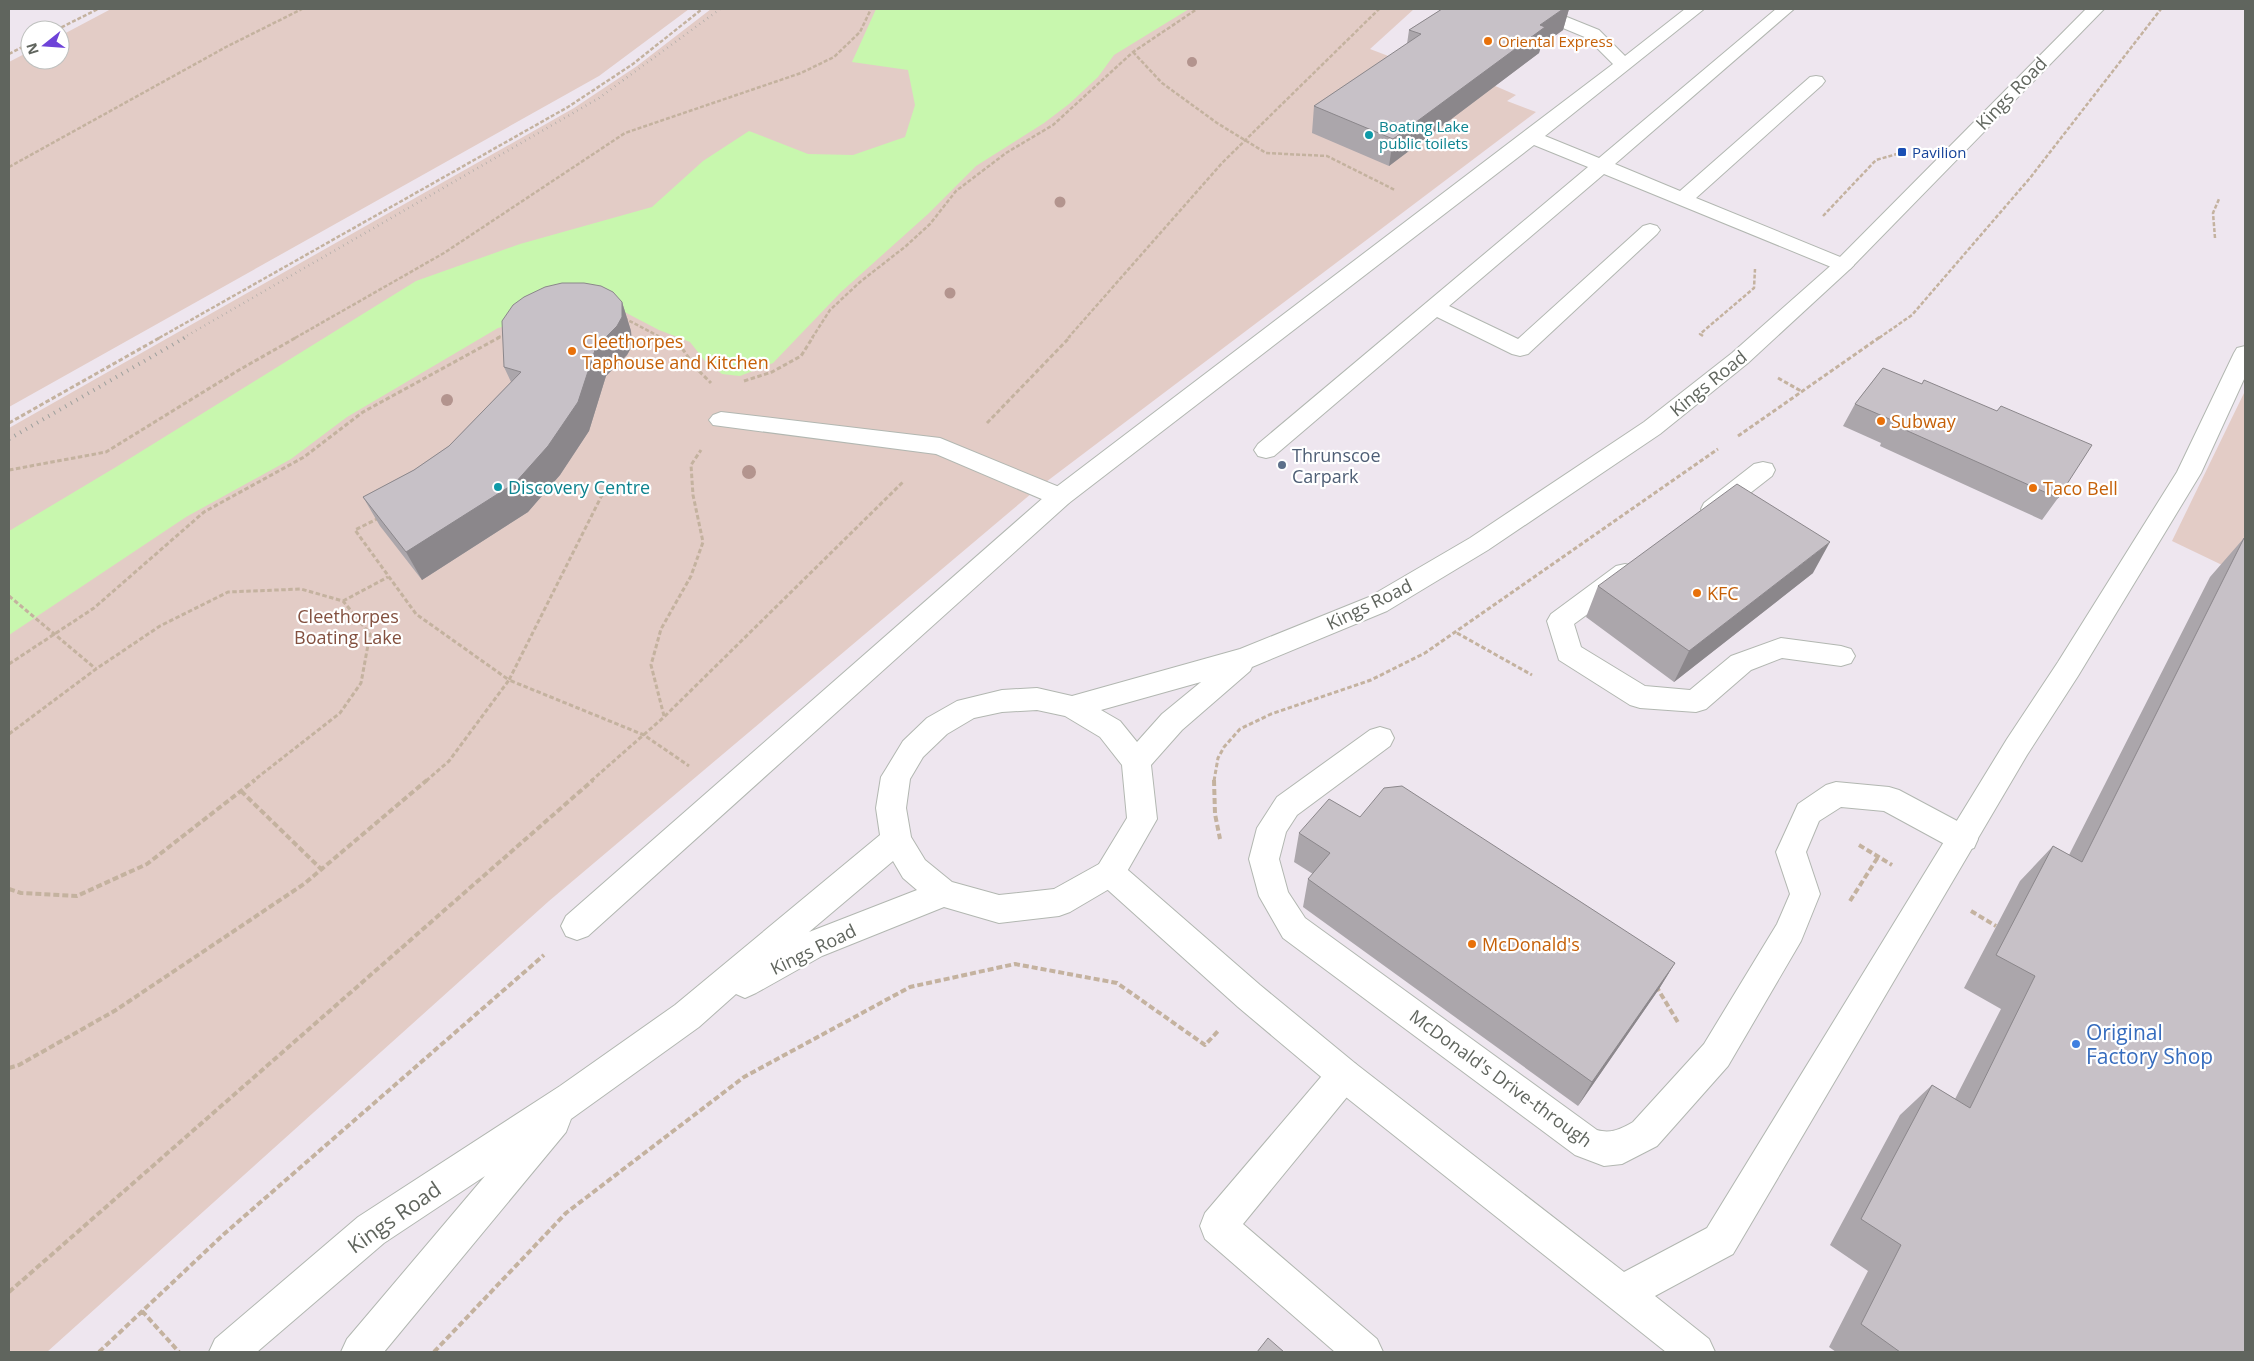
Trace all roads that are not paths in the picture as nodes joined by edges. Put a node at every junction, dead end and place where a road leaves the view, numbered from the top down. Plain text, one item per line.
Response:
1 (1533, 9) edge
2 (1695, 9) edge
3 (1786, 9) edge
4 (2095, 9) edge
5 (1624, 65) junction
6 (1816, 81) dead end
7 (1532, 136) junction
8 (1601, 165) junction
9 (1683, 199) junction
10 (1650, 230) dead end
11 (1843, 265) junction
12 (1434, 307) junction
13 (2245, 353) edge
14 (721, 420) dead end
15 (1266, 450) dead end
16 (1763, 470) dead end
17 (1060, 498) junction
18 (1694, 523) edge
19 (1647, 557) edge
20 (1841, 656) dead end
21 (1247, 658) junction
22 (1072, 707) junction
23 (1380, 738) dead end
24 (1136, 762) junction
25 (1963, 839) junction
26 (896, 840) junction
27 (1110, 873) junction
28 (944, 893) junction
29 (577, 926) road end
30 (687, 1016) junction
31 (1344, 1074) junction
32 (572, 1098) junction
33 (1622, 1294) junction
34 (228, 1352) edge
35 (360, 1352) edge
36 (1364, 1352) edge
37 (1696, 1352) edge

1 - 5 street
2 - 5 street
3 - 8 street
4 - 11 street, Kings Road
5 - 7 street
6 - 9 street
7 - 8 street
7 - 17 street
8 - 9 street
8 - 12 street
9 - 11 street
10 - 12 street
11 - 21 street, Kings Road
12 - 15 street
13 - 25 street
14 - 17 street
16 - 18 street
17 - 29 street
19 - 20 street
21 - 22 street, Kings Road
21 - 24 street, Kings Road
22 - 24 street, Kings Road
22 - 26 street, Kings Road
23 - 25 street, McDonald's Drive-through
24 - 27 street, Kings Road
25 - 33 street
26 - 28 street, Kings Road
26 - 30 street, Kings Road
27 - 28 street, Kings Road
27 - 31 street
28 - 30 street, Kings Road
30 - 32 street, Kings Road
31 - 33 street
31 - 36 street
32 - 34 street, Kings Road
32 - 35 street, Kings Road
33 - 37 street

